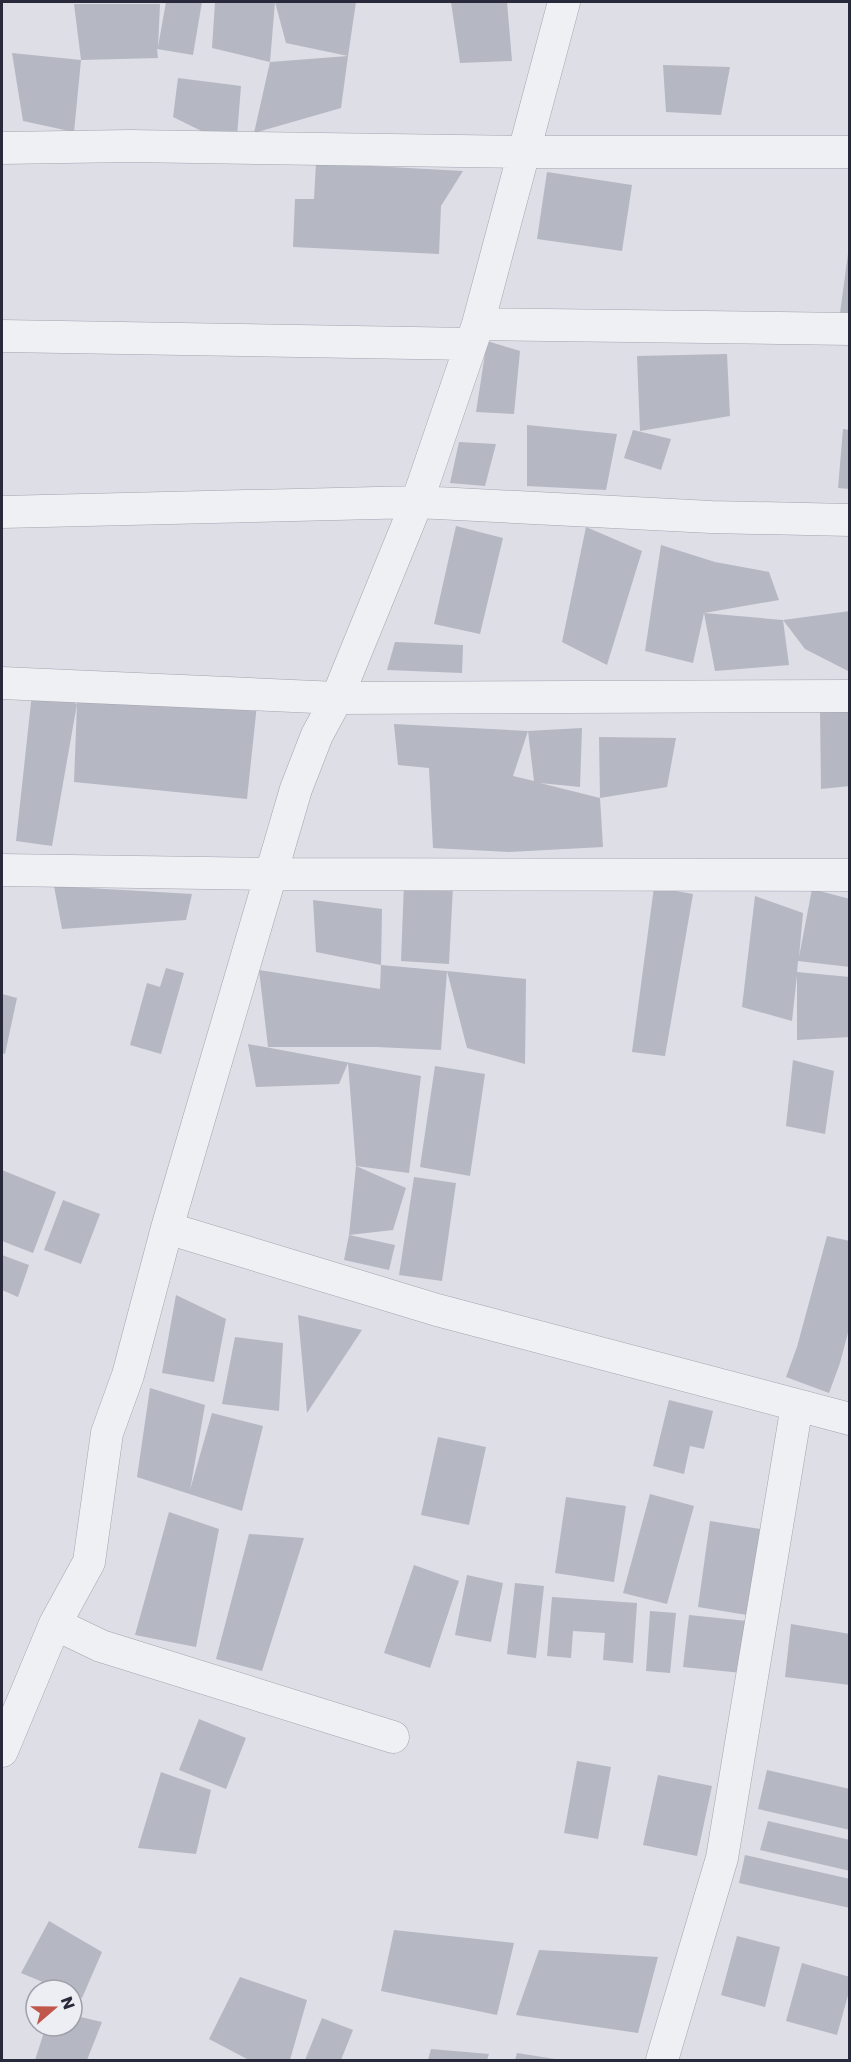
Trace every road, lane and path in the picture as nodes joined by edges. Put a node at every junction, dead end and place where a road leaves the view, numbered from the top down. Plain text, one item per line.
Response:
1 (564, 2) edge
2 (2, 147) edge
3 (524, 152) junction
4 (849, 152) edge
5 (849, 329) edge
6 (474, 334) junction
7 (2, 336) edge
8 (417, 502) junction
9 (2, 512) edge
10 (849, 520) edge
11 (2, 683) edge
12 (849, 696) edge
13 (337, 698) junction
14 (2, 870) edge
15 (271, 874) junction
16 (849, 875) edge
17 (167, 1228) junction
18 (797, 1405) junction
19 (849, 1419) edge
20 (55, 1624) junction
21 (393, 1737) dead end
22 (2, 1751) edge
23 (662, 2061) edge

1 - 3 street
2 - 3 street
3 - 4 street
3 - 6 street
5 - 6 street
6 - 7 street
6 - 8 street
8 - 9 street
8 - 10 street
8 - 13 street
11 - 13 street
12 - 13 street
13 - 15 street
14 - 15 street
15 - 16 street
15 - 17 street
17 - 18 street
17 - 20 street
18 - 19 street
18 - 23 street
20 - 21 street
20 - 22 street

